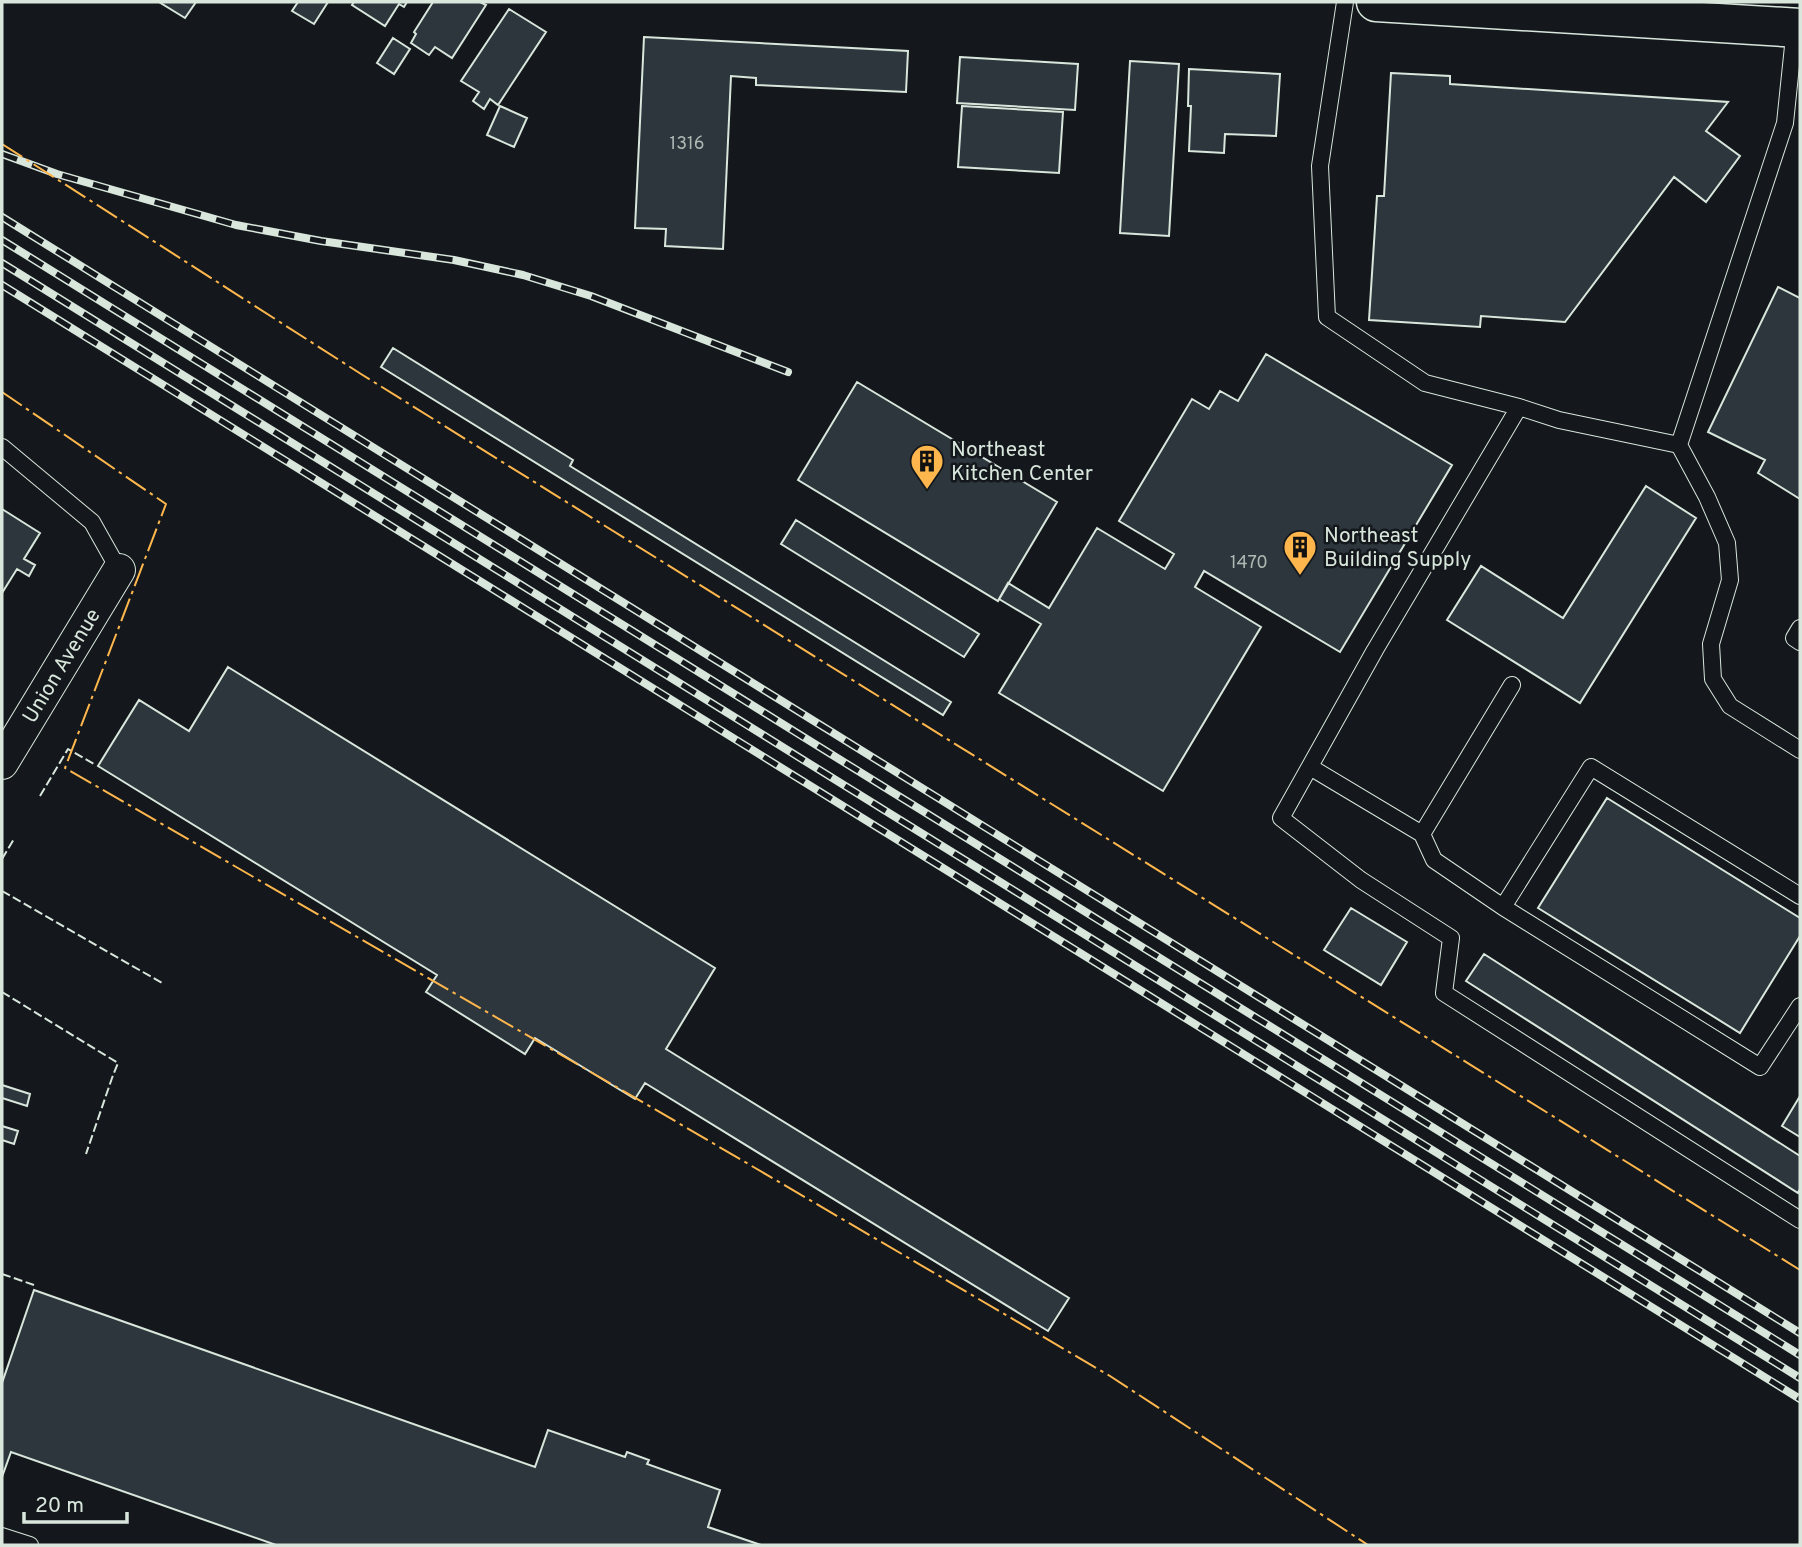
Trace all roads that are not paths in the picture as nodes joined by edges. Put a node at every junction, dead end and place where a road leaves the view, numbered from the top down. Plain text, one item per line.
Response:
1 (1345, 2) edge
2 (1376, 2) edge
3 (1797, 27) edge
4 (1519, 407) junction
5 (1679, 445) junction
6 (2, 447) edge
7 (120, 570) joint
8 (1800, 628) edge
9 (1800, 642) edge
10 (1512, 685) dead end
11 (1800, 750) edge
12 (2, 763) edge
13 (1310, 767) junction
14 (1422, 834) junction
15 (1800, 896) edge
16 (1503, 906) junction
17 (1800, 1006) edge
18 (1800, 1220) edge
19 (2, 1536) edge
20 (30, 1545) edge

1 - 4 lane
2 - 3 main road
3 - 5 lane
4 - 5 lane
4 - 13 lane
5 - 11 lane
6 - 7 lane
7 - 12 street, Union Avenue
8 - 9 lane
10 - 14 lane
13 - 14 lane
13 - 18 lane
14 - 16 lane
15 - 16 lane
16 - 17 lane
19 - 20 lane

